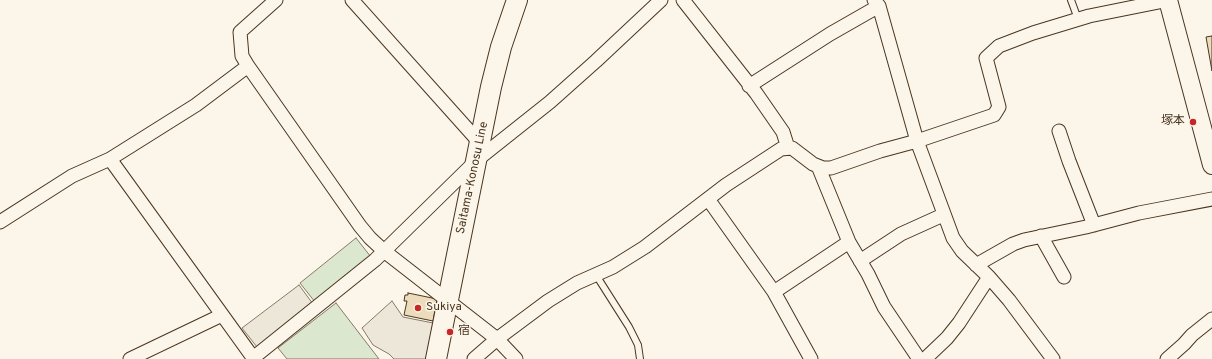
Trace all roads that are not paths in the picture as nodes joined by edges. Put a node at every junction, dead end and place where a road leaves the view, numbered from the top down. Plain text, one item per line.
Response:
1 (276, 0) edge
2 (352, 0) edge
3 (517, 0) edge
4 (661, 0) edge
5 (683, 0) edge
6 (1071, 0) edge
7 (1168, 0) edge
8 (876, 3) edge
9 (1078, 19) junction
10 (248, 66) junction
11 (749, 86) junction
12 (1059, 131) dead end
13 (918, 141) junction
14 (788, 148) junction
15 (478, 152) junction
16 (110, 159) junction
17 (1212, 165) edge
18 (818, 166) junction
19 (708, 199) junction
20 (1212, 199) edge
21 (944, 215) junction
22 (0, 222) edge
23 (1094, 225) junction
24 (1041, 236) junction
25 (849, 242) junction
26 (384, 251) junction
27 (860, 261) junction
28 (976, 264) junction
29 (596, 274) junction
30 (1064, 276) dead end
31 (989, 277) junction
32 (774, 292) junction
33 (448, 300) junction
34 (222, 315) junction
35 (1212, 319) edge
36 (497, 339) junction
37 (130, 359) edge
38 (254, 359) edge
39 (436, 359) edge
40 (474, 359) edge
41 (516, 359) edge
42 (640, 359) edge
43 (811, 359) edge
44 (919, 359) edge
45 (925, 359) edge
46 (1053, 359) edge
47 (1167, 359) edge

1 - 10 street
2 - 15 street
3 - 15 main road, Saitama-Konosu Line
4 - 15 street
5 - 11 street
6 - 9 lane
7 - 9 street
7 - 17 street
8 - 11 street
8 - 13 street
9 - 13 street
10 - 16 street
10 - 26 street
11 - 14 street
12 - 23 street
13 - 18 street
13 - 21 street
14 - 18 street
14 - 19 street
15 - 26 street
15 - 33 main road, Saitama-Konosu Line
16 - 22 street
16 - 34 street
18 - 25 street
19 - 29 street
19 - 32 street
20 - 23 street
21 - 27 street
21 - 28 street
23 - 24 street
24 - 28 street
24 - 30 street
25 - 27 street
25 - 32 street
26 - 33 street
26 - 38 street
27 - 44 street
28 - 31 street
29 - 36 street
29 - 42 lane
31 - 45 street
31 - 46 street
32 - 43 street
33 - 36 street
33 - 39 main road, Saitama-Konosu Line
34 - 37 street
34 - 38 street
35 - 47 street
36 - 40 street
36 - 41 street

